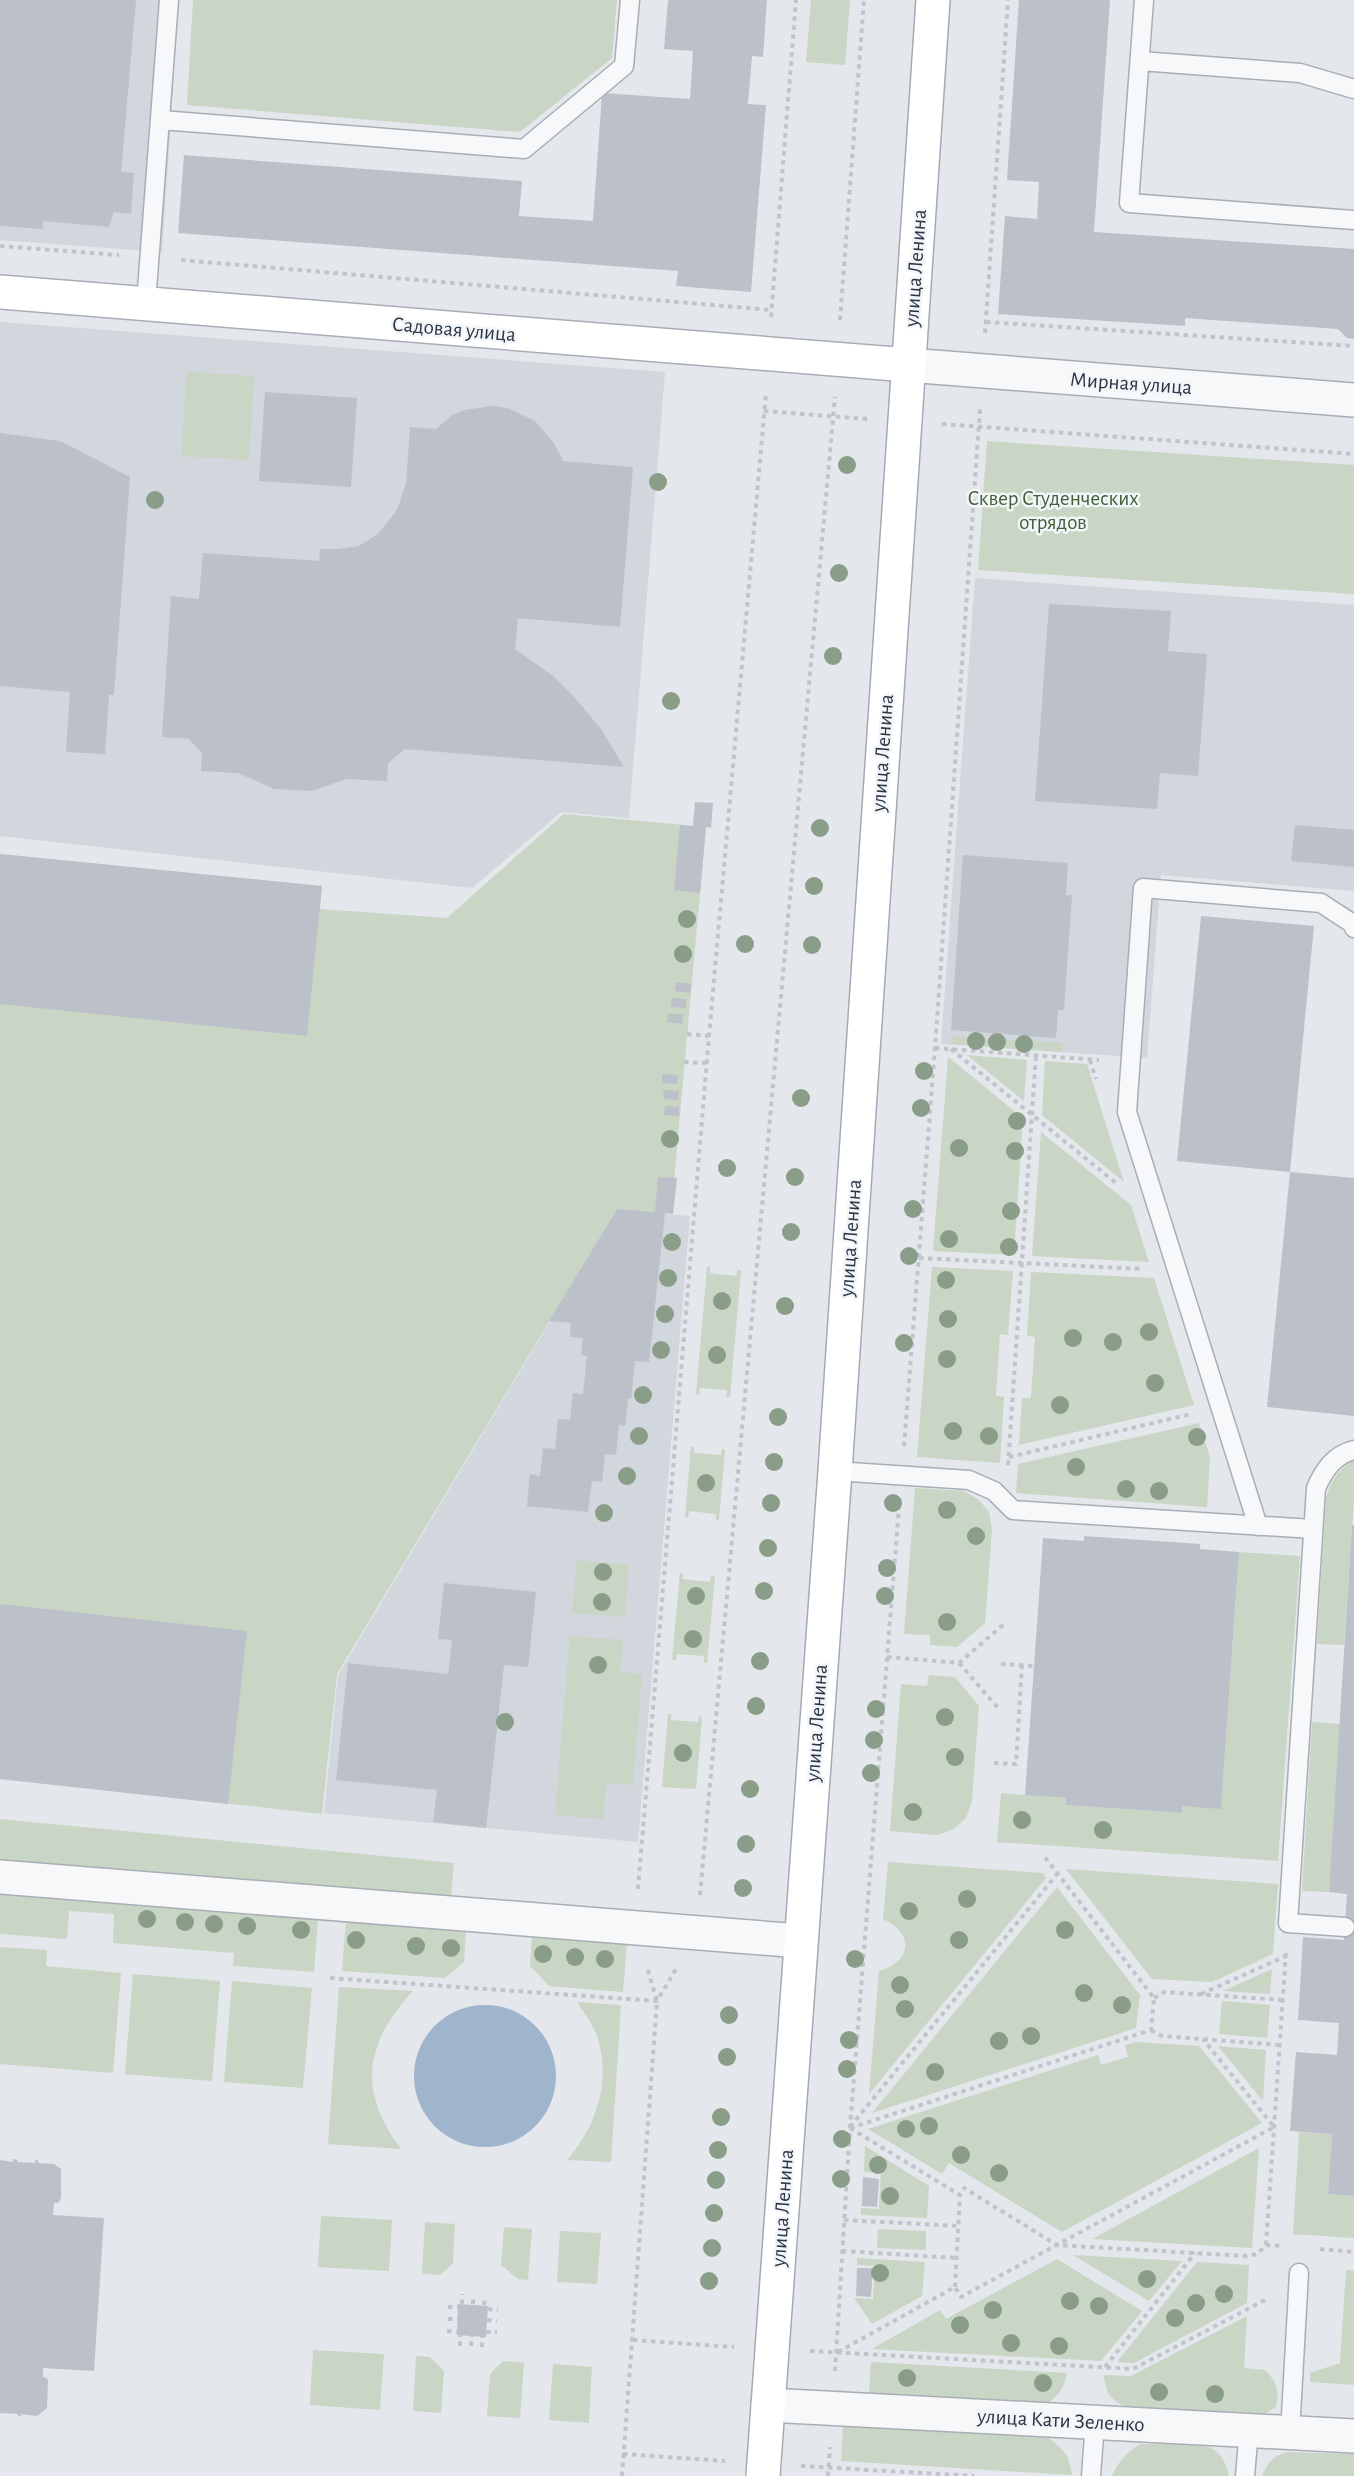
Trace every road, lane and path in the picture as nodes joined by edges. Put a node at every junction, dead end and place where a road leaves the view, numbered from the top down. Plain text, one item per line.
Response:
1 (170, 0) edge
2 (630, 0) edge
3 (796, 0) edge
4 (864, 0) edge
5 (933, 0) edge
6 (1008, 0) edge
7 (1144, 0) edge
8 (1140, 61) junction
9 (1354, 89) edge
10 (161, 120) junction
11 (1354, 220) edge
12 (0, 246) edge
13 (150, 257) junction
14 (0, 292) edge
15 (146, 303) junction
16 (772, 309) junction
17 (986, 322) junction
18 (1354, 346) edge
19 (768, 355) junction
20 (837, 360) junction
21 (908, 365) junction
22 (982, 372) junction
23 (1354, 400) edge
24 (764, 411) junction
25 (834, 417) junction
26 (904, 422) junction
27 (978, 427) junction
28 (1354, 454) edge
29 (1354, 928) edge
30 (687, 1034) dead end
31 (709, 1036) junction
32 (935, 1048) junction
33 (951, 1049) junction
34 (1036, 1056) junction
35 (684, 1062) dead end
36 (707, 1063) junction
37 (1130, 1063) junction
38 (1032, 1115) junction
39 (1124, 1189) dead end
40 (919, 1258) junction
41 (1022, 1263) junction
42 (1145, 1269) dead end
43 (1201, 1412) dead end
44 (1354, 1450) edge
45 (1009, 1457) junction
46 (835, 1471) junction
47 (902, 1474) junction
48 (1006, 1503) junction
49 (1258, 1527) junction
50 (1313, 1529) junction
51 (1004, 1624) dead end
52 (887, 1657) junction
53 (959, 1663) junction
54 (1001, 1664) dead end
55 (1022, 1665) junction
56 (1034, 1666) dead end
57 (998, 1708) dead end
58 (994, 1763) dead end
59 (1044, 1856) dead end
60 (1058, 1873) junction
61 (0, 1877) edge
62 (1288, 1923) junction
63 (1345, 1927) dead end
64 (635, 1928) junction
65 (697, 1933) junction
66 (800, 1941) junction
67 (1286, 1956) junction
68 (330, 1978) dead end
69 (1200, 1995) junction
70 (1154, 1998) junction
71 (1283, 2000) junction
72 (657, 2001) junction
73 (1151, 2030) junction
74 (1203, 2039) junction
75 (1280, 2045) junction
76 (1274, 2127) junction
77 (850, 2128) junction
78 (960, 2195) junction
79 (844, 2220) junction
80 (959, 2226) junction
81 (1057, 2245) junction
82 (1266, 2245) dead end
83 (842, 2251) junction
84 (1195, 2253) junction
85 (1246, 2256) dead end
86 (957, 2258) junction
87 (1299, 2278) joint
88 (955, 2287) junction
89 (462, 2294) dead end
90 (473, 2295) dead end
91 (485, 2296) dead end
92 (473, 2304) dead end
93 (448, 2307) dead end
94 (498, 2310) dead end
95 (448, 2319) dead end
96 (458, 2319) dead end
97 (487, 2320) dead end
98 (497, 2321) dead end
99 (447, 2331) dead end
100 (486, 2332) dead end
101 (497, 2332) dead end
102 (472, 2336) dead end
103 (482, 2336) dead end
104 (633, 2340) junction
105 (460, 2346) dead end
106 (471, 2346) dead end
107 (482, 2347) dead end
108 (772, 2349) junction
109 (836, 2353) junction
110 (1104, 2368) junction
111 (768, 2405) junction
112 (833, 2408) junction
113 (1095, 2422) junction
114 (1249, 2430) junction
115 (1290, 2433) junction
116 (1354, 2436) edge
117 (828, 2468) junction
118 (622, 2476) edge
119 (763, 2476) edge
120 (828, 2476) edge
121 (974, 2476) edge
122 (1091, 2476) edge
123 (1245, 2476) edge

1 - 10 lane
2 - 10 lane
3 - 16 path
4 - 20 path
5 - 21 main road, улица Ленина
6 - 17 path
7 - 8 lane
8 - 9 lane
8 - 11 lane
10 - 13 lane
12 - 13 path
13 - 15 lane
13 - 16 path
14 - 15 main road, Садовая улица
15 - 19 main road, Садовая улица
16 - 19 path
17 - 18 path
17 - 22 path
19 - 20 main road, Садовая улица
19 - 24 path
20 - 21 main road, Садовая улица
20 - 25 path
21 - 22 street, Мирная улица
21 - 26 main road, улица Ленина
22 - 23 street, Мирная улица
22 - 27 path
24 - 25 path
24 - 31 path
25 - 26 path
25 - 65 path
26 - 27 path
26 - 46 main road, улица Ленина
27 - 28 path
27 - 32 path
29 - 37 lane
30 - 31 path
31 - 36 path
32 - 33 path
32 - 40 path
33 - 34 path
33 - 38 path
34 - 37 path
34 - 38 path
35 - 36 path
36 - 64 path
37 - 49 lane
38 - 39 path
38 - 41 path
40 - 41 path
40 - 47 path
41 - 42 path
41 - 45 path
43 - 45 path
44 - 50 lane
45 - 48 path
46 - 47 lane
46 - 66 main road, улица Ленина
47 - 48 lane
47 - 52 path
48 - 49 lane
49 - 50 lane
50 - 62 lane
51 - 53 path
52 - 53 path
52 - 77 path
53 - 57 path
54 - 55 path
55 - 56 path
55 - 58 path
59 - 60 path
60 - 70 path
60 - 77 path
61 - 64 street
62 - 63 lane
62 - 67 path
64 - 65 street
64 - 72 path
65 - 66 street
65 - 72 path
66 - 108 main road, улица Ленина
67 - 69 path
67 - 71 path
68 - 72 path
69 - 70 path
69 - 71 path
70 - 73 path
71 - 75 path
72 - 104 path
73 - 74 path
73 - 77 path
74 - 75 path
74 - 76 path
75 - 76 path
76 - 81 path
76 - 82 path
77 - 78 path
77 - 79 path
78 - 80 path
78 - 81 path
79 - 80 path
79 - 83 path
80 - 86 path
81 - 84 path
81 - 88 path
83 - 86 path
83 - 109 path
84 - 85 path
84 - 110 path
86 - 88 path
87 - 110 path
87 - 115 lane
88 - 109 path
89 - 93 path
90 - 92 path
91 - 94 path
95 - 96 path
97 - 98 path
99 - 105 path
100 - 101 path
102 - 106 path
103 - 107 path
104 - 108 path
104 - 118 path
108 - 109 path
108 - 111 main road, улица Ленина
109 - 110 path
109 - 112 path
111 - 112 street, улица Кати Зеленко
111 - 119 main road, улица Ленина
112 - 113 street, улица Кати Зеленко
112 - 117 path
113 - 114 street, улица Кати Зеленко
113 - 122 lane
114 - 115 street, улица Кати Зеленко
114 - 123 lane
115 - 116 street, улица Кати Зеленко
117 - 120 path
117 - 121 path

